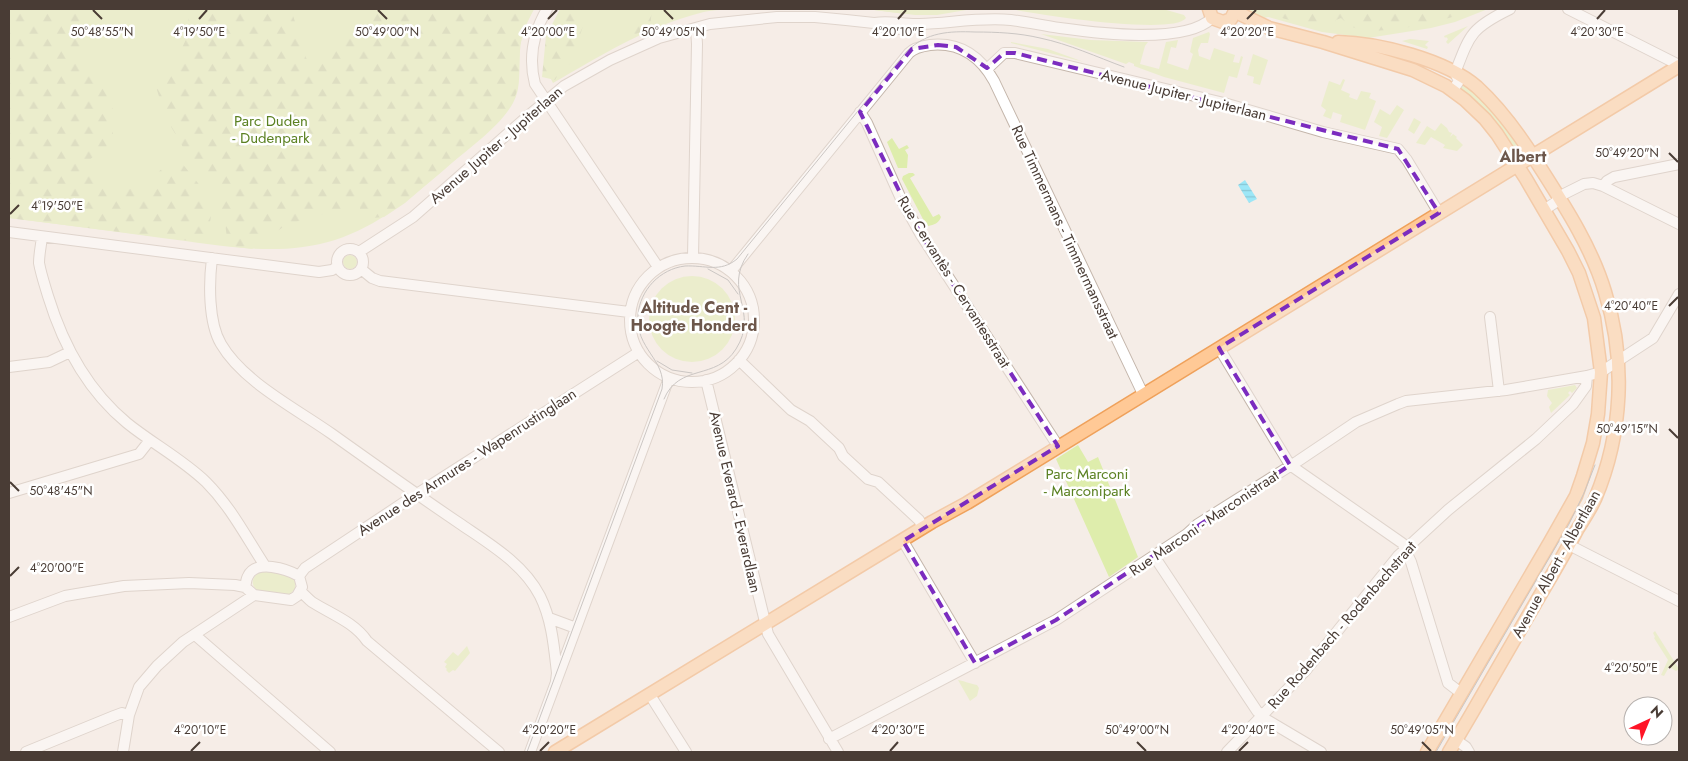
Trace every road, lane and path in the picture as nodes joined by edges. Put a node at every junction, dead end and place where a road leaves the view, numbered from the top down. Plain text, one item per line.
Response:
1 (547, 9) edge
2 (1510, 9) edge
3 (1568, 9) edge
4 (1236, 10) edge
5 (1210, 13) edge
6 (1584, 13) edge
7 (696, 28) junction
8 (1323, 42) junction
9 (1679, 66) edge
10 (988, 69) junction
11 (1455, 73) junction
12 (1450, 89) junction
13 (546, 100) junction
14 (860, 112) junction
15 (1533, 156) junction
16 (1679, 164) edge
17 (1518, 165) junction
18 (1604, 186) junction
19 (1558, 197) junction
20 (1544, 210) junction
21 (1439, 213) junction
22 (1679, 224) edge
23 (9, 232) edge
24 (42, 237) junction
25 (359, 252) junction
26 (693, 257) junction
27 (212, 258) junction
28 (337, 267) junction
29 (658, 267) junction
30 (361, 269) junction
31 (731, 272) junction
32 (1679, 294) edge
33 (629, 312) junction
34 (1490, 317) dead end
35 (1219, 348) junction
36 (70, 352) junction
37 (639, 352) junction
38 (739, 360) junction
39 (1618, 362) junction
40 (9, 367) edge
41 (1601, 372) junction
42 (1587, 376) junction
43 (669, 378) junction
44 (706, 380) junction
45 (1499, 391) junction
46 (1142, 394) junction
47 (150, 440) junction
48 (1058, 446) junction
49 (1290, 465) junction
50 (9, 492) edge
51 (416, 495) junction
52 (923, 528) junction
53 (903, 540) junction
54 (1569, 545) junction
55 (1406, 548) junction
56 (1154, 556) junction
57 (265, 566) junction
58 (299, 576) junction
59 (245, 587) junction
60 (300, 591) junction
61 (254, 595) junction
62 (291, 600) junction
63 (1679, 601) edge
64 (9, 616) edge
65 (549, 618) junction
66 (765, 624) junction
67 (576, 628) junction
68 (195, 635) junction
69 (367, 641) junction
70 (974, 663) junction
71 (556, 681) junction
72 (1461, 693) junction
73 (650, 695) junction
74 (129, 715) junction
75 (1262, 717) junction
76 (829, 739) junction
77 (1456, 740) junction
78 (26, 752) edge
79 (123, 752) edge
80 (330, 752) edge
81 (499, 752) edge
82 (530, 752) edge
83 (555, 752) edge
84 (686, 752) edge
85 (838, 752) edge
86 (1227, 752) edge
87 (1321, 752) edge
88 (1427, 752) edge
89 (1449, 752) edge
90 (1470, 752) edge

1 - 13 street
2 - 11 street
3 - 6 street
4 - 5 main road
4 - 8 main road
5 - 7 street, Avenue Jupiter - Jupiterlaan
6 - 9 street
7 - 13 street, Avenue Jupiter - Jupiterlaan
7 - 26 street
8 - 11 main road, Avenue Albert - Albertlaan
8 - 12 main road, Avenue Albert - Albertlaan
9 - 15 main road
10 - 14 street
10 - 21 street, Avenue Jupiter - Jupiterlaan
10 - 46 street, Rue Timmermans - Timmermansstraat
11 - 12 street
11 - 15 main road, Avenue Albert - Albertlaan
12 - 17 main road, Avenue Albert - Albertlaan
13 - 25 street, Avenue Jupiter - Jupiterlaan
13 - 29 street
14 - 31 street
14 - 48 street, Rue Cervantès - Cervantesstraat
15 - 17 main road
15 - 19 main road, Avenue Albert - Albertlaan
16 - 18 street
17 - 20 main road, Avenue Albert - Albertlaan
17 - 21 main road
18 - 19 street
18 - 22 street
19 - 20 street
19 - 39 main road, Avenue Albert - Albertlaan
20 - 41 main road, Avenue Albert - Albertlaan
21 - 35 main road
23 - 24 street
24 - 27 street
24 - 36 street
25 - 28 street
25 - 30 street
26 - 29 street
26 - 31 street
27 - 28 street
27 - 51 street
28 - 30 street
29 - 33 street
30 - 33 street
31 - 38 street
32 - 39 street
33 - 37 street
34 - 45 street
35 - 46 main road
35 - 49 street
36 - 40 street
36 - 47 street
37 - 43 street
37 - 51 street, Avenue des Armures - Wapenrustinglaan
38 - 44 street
38 - 52 street
39 - 41 street
39 - 54 main road, Avenue Albert - Albertlaan
41 - 42 street, Rue Marconi - Marconistraat
41 - 72 main road, Avenue Albert - Albertlaan
42 - 45 street, Rue Marconi - Marconistraat
42 - 55 street, Rue Rodenbach - Rodenbachstraat
43 - 44 street
43 - 67 street
44 - 66 street, Avenue Everard - Everardlaan
45 - 49 street, Rue Marconi - Marconistraat
46 - 48 main road
47 - 50 street
47 - 57 street
48 - 52 main road
49 - 55 street
49 - 56 street, Rue Marconi - Marconistraat
51 - 58 street, Avenue des Armures - Wapenrustinglaan
51 - 65 street
52 - 53 main road
53 - 66 main road
53 - 70 street
54 - 63 street
54 - 77 main road, Avenue Albert - Albertlaan
55 - 72 street
55 - 75 street, Rue Rodenbach - Rodenbachstraat
56 - 70 street, Rue Marconi - Marconistraat
56 - 75 street
57 - 58 street
57 - 59 street
58 - 60 street
59 - 61 street
59 - 64 street
60 - 62 street
60 - 69 street
61 - 62 street
61 - 68 street
62 - 69 street
65 - 67 street
65 - 71 street
66 - 73 main road
66 - 76 street, Avenue Everard - Everardlaan
67 - 71 street
68 - 74 street
68 - 80 street
69 - 81 street
70 - 76 street, Rue Marconi - Marconistraat
71 - 82 street
72 - 88 main road, Avenue Albert - Albertlaan
73 - 83 main road
73 - 84 street
74 - 78 street
74 - 79 street
75 - 86 street, Rue Rodenbach - Rodenbachstraat
75 - 87 street
76 - 85 street, Avenue Everard - Everardlaan
77 - 89 main road, Avenue Albert - Albertlaan
77 - 90 street

